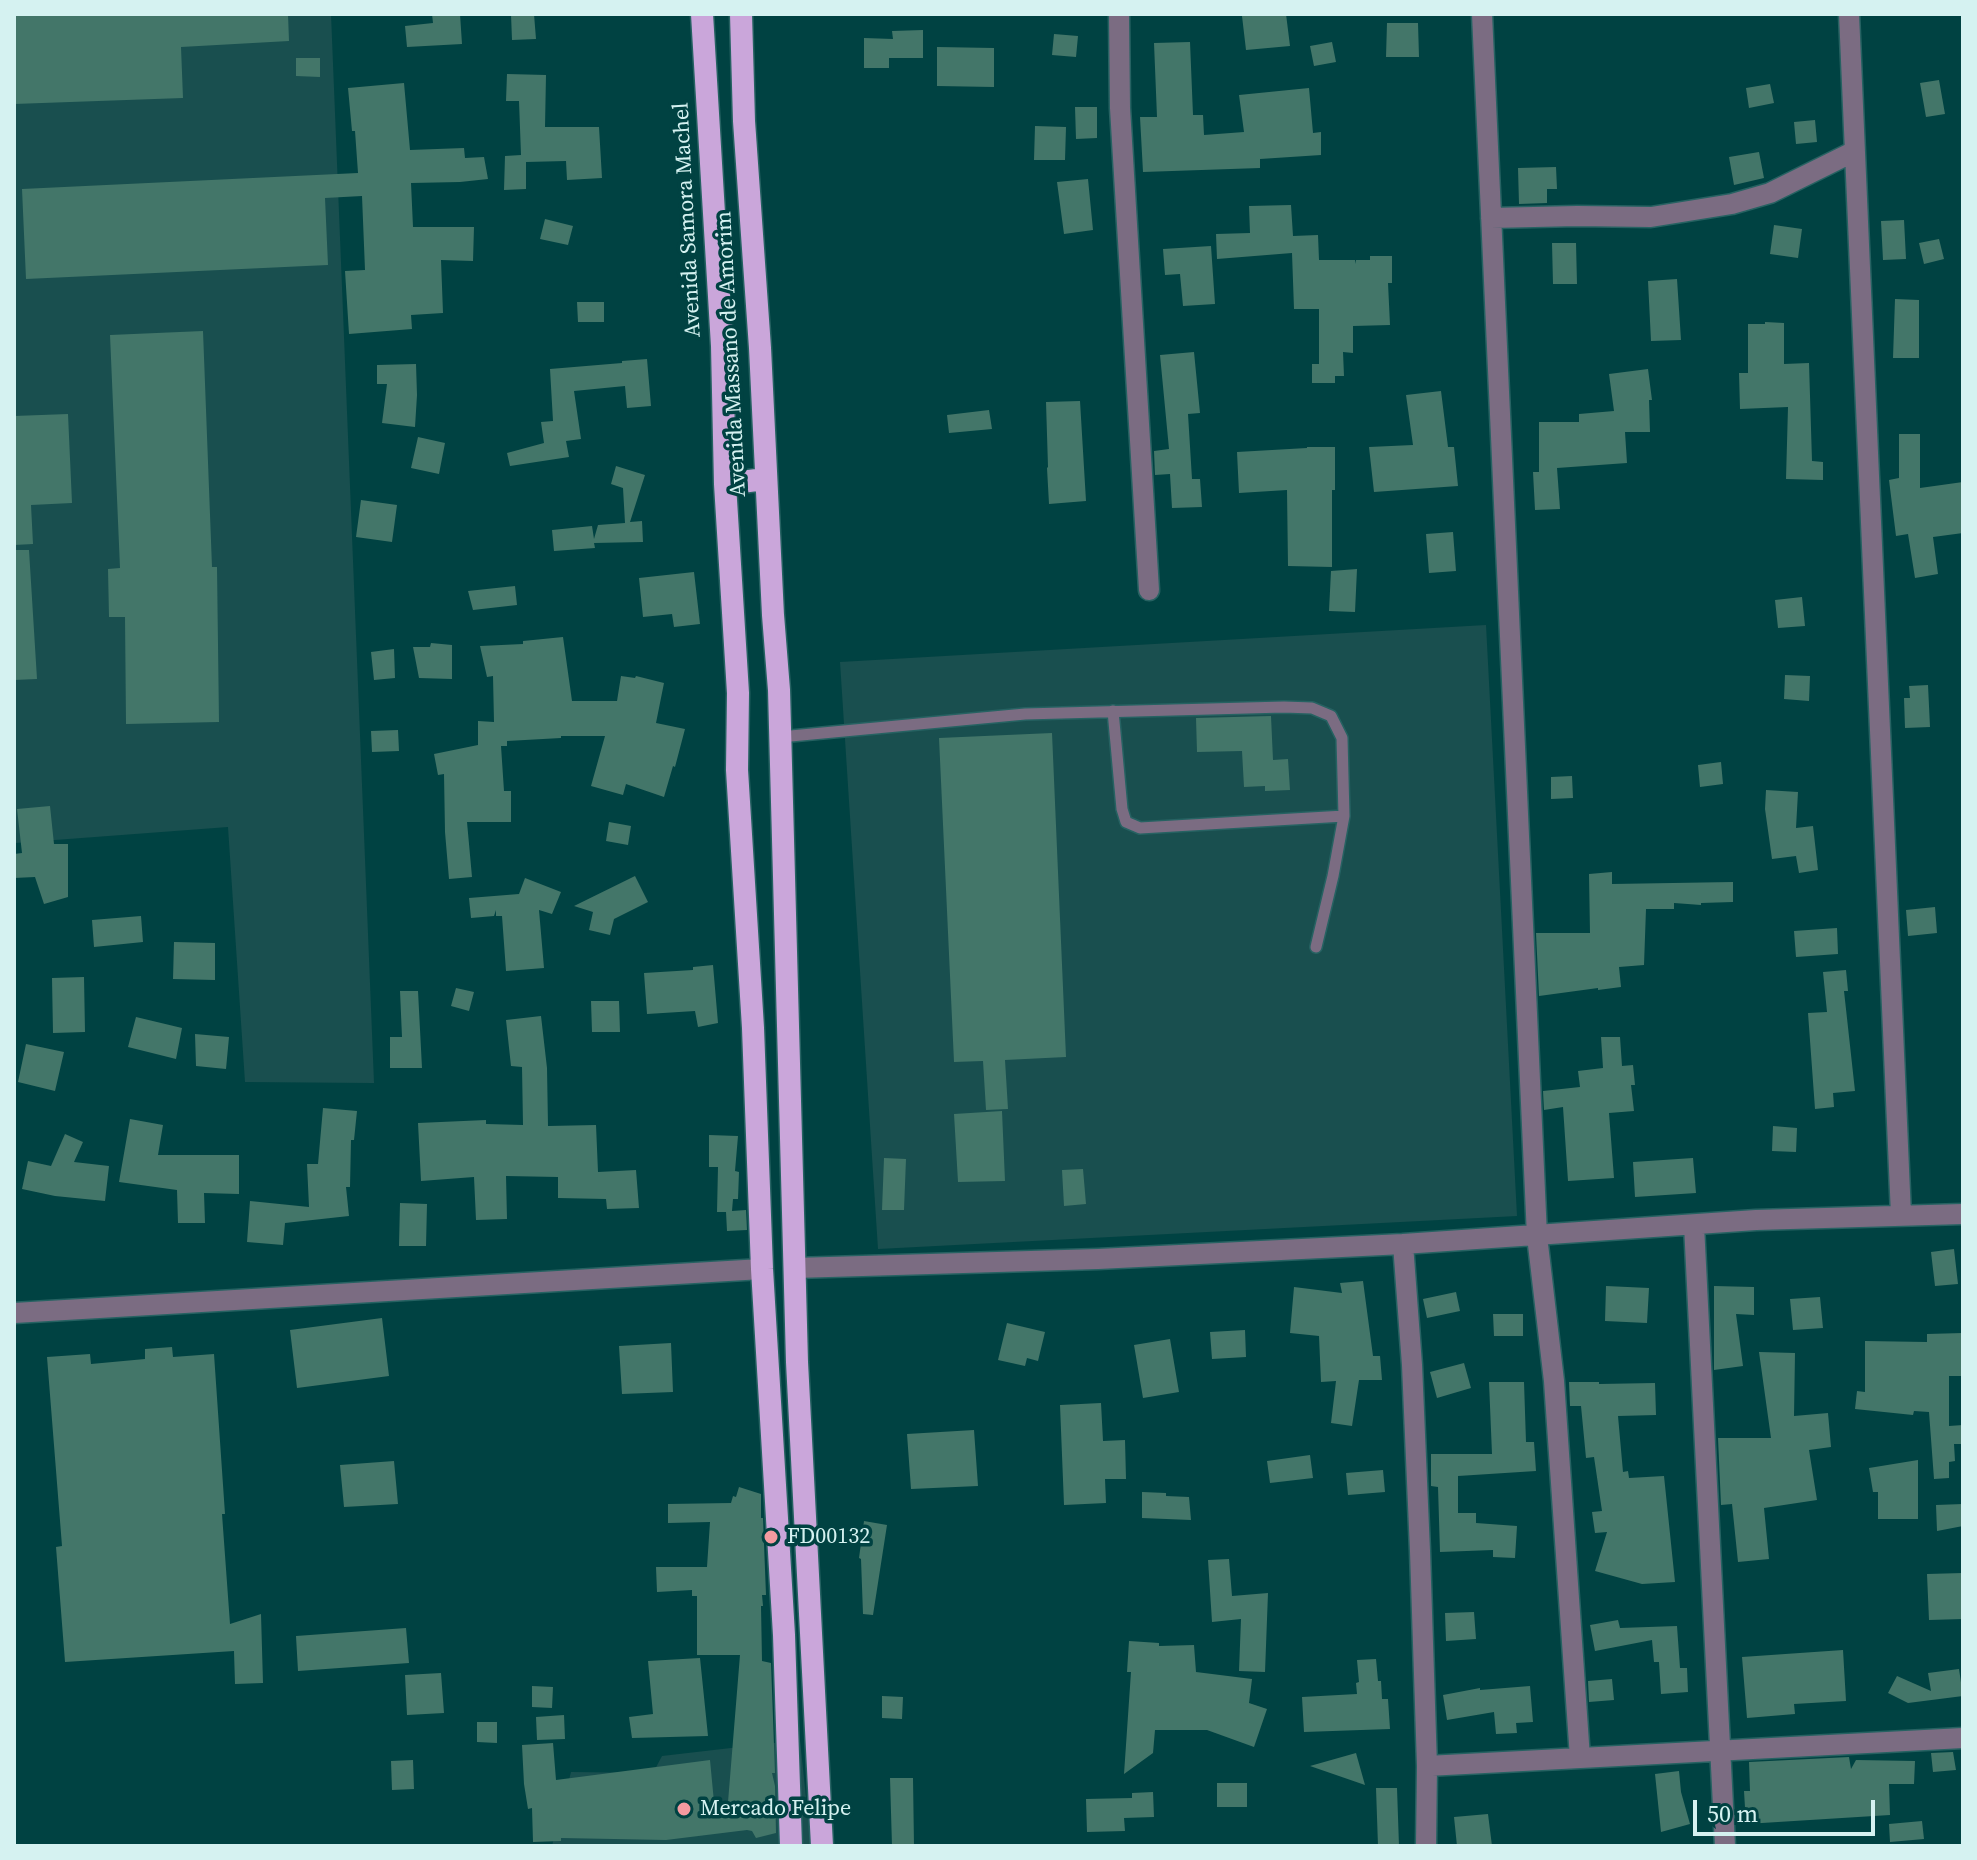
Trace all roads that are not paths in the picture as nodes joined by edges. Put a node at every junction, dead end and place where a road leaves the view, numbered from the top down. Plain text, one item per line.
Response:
1 (702, 14) edge
2 (741, 14) edge
3 (1119, 14) edge
4 (1482, 14) edge
5 (1849, 14) edge
6 (1855, 151) junction
7 (1491, 218) junction
8 (723, 424) joint
9 (765, 479) junction
10 (725, 484) junction
11 (1149, 590) dead end
12 (1113, 711) junction
13 (780, 737) junction
14 (1344, 816) junction
15 (1316, 947) dead end
16 (1963, 1214) edge
17 (1901, 1215) junction
18 (1694, 1225) junction
19 (1537, 1236) junction
20 (1403, 1244) junction
21 (795, 1268) junction
22 (762, 1269) junction
23 (14, 1313) edge
24 (1963, 1738) edge
25 (1721, 1750) junction
26 (1580, 1758) junction
27 (1427, 1766) junction
28 (791, 1846) edge
29 (822, 1846) edge
30 (1426, 1846) edge
31 (1725, 1846) edge

1 - 8 highway, Avenida Samora Machel
2 - 9 highway, Avenida Massano de Amorim
3 - 11 street
4 - 7 street
5 - 6 street
6 - 7 street
6 - 17 street
7 - 19 street
8 - 10 highway, Avenida Massano de Amorim
9 - 10 highway
9 - 13 highway, Avenida Massano de Amorim
10 - 22 highway, Avenida Massano de Amorim
12 - 13 lane
12 - 14 lane
12 - 14 lane
13 - 21 highway, Avenida Massano de Amorim
14 - 15 lane
16 - 17 street
17 - 18 street
18 - 19 street
18 - 25 street
19 - 20 street
19 - 26 street
20 - 21 street
20 - 27 street
21 - 29 highway, Avenida Massano de Amorim
22 - 23 street
22 - 28 highway, Avenida Massano de Amorim
24 - 25 street
25 - 26 street
25 - 31 street
26 - 27 street
27 - 30 street

